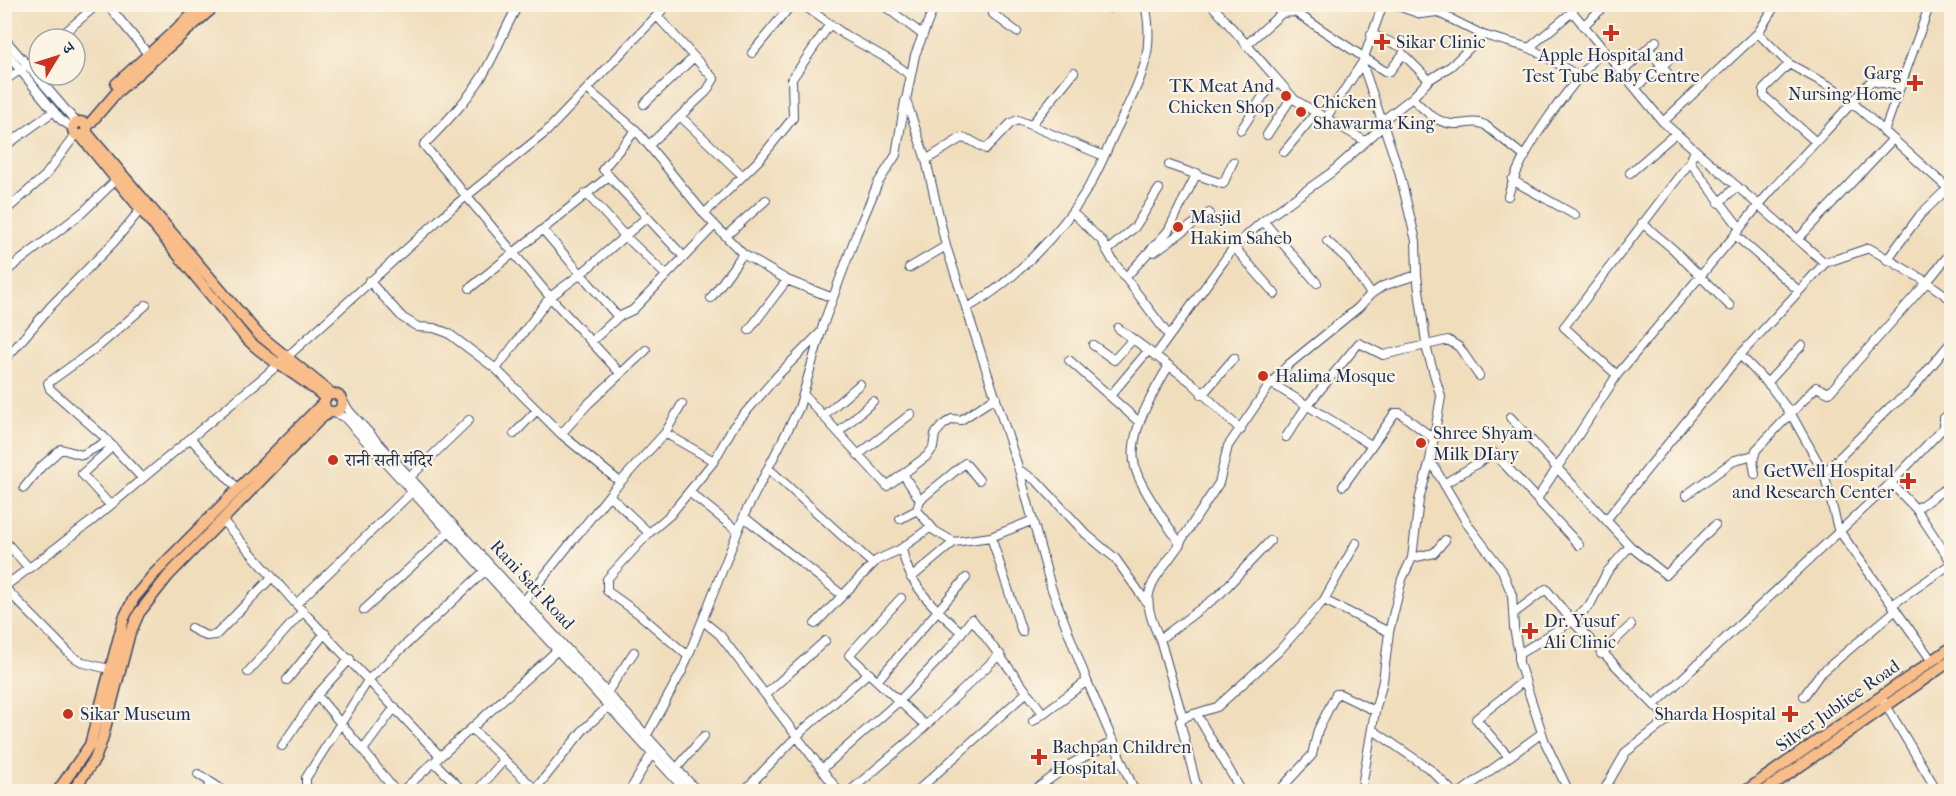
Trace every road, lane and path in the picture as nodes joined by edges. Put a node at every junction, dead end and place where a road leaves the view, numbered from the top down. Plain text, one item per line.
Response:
1 (98, 4) edge
2 (107, 4) edge
3 (204, 4) edge
4 (217, 4) edge
5 (519, 4) edge
6 (668, 4) edge
7 (792, 4) edge
8 (802, 4) edge
9 (935, 4) edge
10 (992, 4) edge
11 (1144, 4) edge
12 (1211, 4) edge
13 (1383, 4) edge
14 (1391, 4) edge
15 (1607, 4) edge
16 (1776, 4) edge
17 (1930, 4) edge
18 (883, 5) edge
19 (1569, 8) edge
20 (657, 16) junction
21 (830, 24) junction
22 (1583, 26) junction
23 (71, 27) edge
24 (1017, 32) dead end
25 (1758, 33) junction
26 (1371, 34) junction
27 (923, 35) junction
28 (1483, 35) junction
29 (4, 38) edge
30 (1656, 41) dead end
31 (1246, 45) junction
32 (1402, 47) dead end
33 (1529, 48) junction
34 (1648, 48) junction
35 (4, 50) edge
36 (1603, 50) junction
37 (752, 53) dead end
38 (148, 54) junction
39 (1674, 56) dead end
40 (693, 58) junction
41 (1362, 61) junction
42 (27, 64) edge
43 (1662, 64) junction
44 (1790, 64) junction
45 (23, 68) junction
46 (1074, 72) dead end
47 (1622, 72) junction
48 (910, 75) junction
49 (1580, 76) junction
50 (1672, 79) dead end
51 (1429, 80) junction
52 (4, 81) edge
53 (1277, 83) junction
54 (1900, 86) junction
55 (1635, 88) junction
56 (587, 89) junction
57 (1292, 98) junction
58 (1412, 98) junction
59 (906, 100) junction
60 (644, 104) dead end
61 (1854, 104) junction
62 (54, 111) junction
63 (1316, 113) junction
64 (680, 116) junction
65 (1326, 118) junction
66 (1663, 122) junction
67 (1383, 123) junction
68 (1032, 124) junction
69 (80, 129) junction
70 (636, 130) junction
71 (1241, 130) dead end
72 (1884, 132) junction
73 (1676, 133) junction
74 (1267, 135) dead end
75 (1893, 139) junction
76 (1365, 141) junction
77 (1816, 142) junction
78 (649, 145) junction
79 (4, 147) edge
80 (1695, 150) junction
81 (1284, 152) dead end
82 (1104, 156) junction
83 (1526, 157) junction
84 (926, 160) junction
85 (1233, 162) dead end
86 (1690, 162) junction
87 (1169, 165) dead end
88 (1630, 172) dead end
89 (1197, 173) junction
90 (743, 176) junction
91 (1952, 176) edge
92 (610, 177) junction
93 (117, 178) junction
94 (1512, 180) junction
95 (1737, 186) junction
96 (1159, 189) dead end
97 (1949, 190) edge
98 (586, 193) junction
99 (1508, 196) dead end
100 (466, 197) junction
101 (766, 200) dead end
102 (1719, 203) junction
103 (1758, 204) junction
104 (141, 209) junction
105 (4, 212) edge
106 (1072, 212) junction
107 (1209, 213) dead end
108 (704, 214) junction
109 (1575, 215) dead end
110 (647, 217) junction
111 (1263, 221) junction
112 (1642, 223) junction
113 (715, 225) junction
114 (543, 230) junction
115 (1738, 231) junction
116 (625, 236) junction
117 (726, 236) junction
118 (1798, 239) junction
119 (1327, 241) dead end
120 (946, 246) junction
121 (1234, 247) junction
122 (1107, 251) junction
123 (1952, 251) edge
124 (512, 252) junction
125 (744, 254) junction
126 (684, 257) junction
127 (1146, 257) junction
128 (1887, 260) junction
129 (1825, 263) junction
130 (909, 268) dead end
131 (4, 273) edge
132 (582, 273) junction
133 (666, 275) junction
134 (1417, 275) junction
135 (1700, 275) junction
136 (1125, 278) junction
137 (787, 280) junction
138 (369, 282) junction
139 (1927, 282) junction
140 (1317, 284) dead end
141 (470, 288) dead end
142 (1799, 291) junction
143 (1275, 294) dead end
144 (1371, 294) junction
145 (550, 297) junction
146 (711, 298) dead end
147 (833, 298) junction
148 (1952, 300) edge
149 (146, 305) dead end
150 (1730, 306) dead end
151 (966, 308) junction
152 (618, 317) junction
153 (1118, 328) dead end
154 (749, 330) dead end
155 (821, 332) junction
156 (1169, 336) junction
157 (1133, 339) junction
158 (1952, 341) edge
159 (591, 342) junction
160 (1093, 345) dead end
161 (1427, 345) junction
162 (1802, 345) dead end
163 (646, 350) dead end
164 (1151, 354) junction
165 (1740, 355) junction
166 (1234, 358) dead end
167 (1069, 360) dead end
168 (4, 361) edge
169 (281, 361) junction
170 (1168, 367) junction
171 (496, 369) junction
172 (620, 373) junction
173 (1617, 375) junction
174 (1479, 376) dead end
175 (1271, 383) junction
176 (1767, 383) junction
177 (860, 384) dead end
178 (804, 395) junction
179 (1202, 395) junction
180 (1110, 396) junction
181 (996, 397) junction
182 (327, 398) junction
183 (342, 400) junction
184 (873, 401) dead end
185 (682, 404) dead end
186 (1306, 407) junction
187 (537, 410) junction
188 (332, 412) junction
189 (1952, 412) edge
190 (911, 414) dead end
191 (1791, 414) junction
192 (824, 415) junction
193 (1510, 417) dead end
194 (468, 420) dead end
195 (1139, 422) junction
196 (1944, 427) junction
197 (1240, 430) junction
198 (839, 432) junction
199 (665, 433) junction
200 (514, 434) dead end
201 (561, 434) junction
202 (1286, 437) dead end
203 (190, 438) junction
204 (1952, 438) edge
205 (1434, 439) junction
206 (110, 444) junction
207 (1371, 445) junction
208 (858, 455) junction
209 (1754, 455) junction
210 (1430, 460) junction
211 (714, 461) junction
212 (768, 468) junction
213 (1557, 468) junction
214 (1019, 470) junction
215 (1824, 473) junction
216 (903, 474) junction
217 (1755, 474) dead end
218 (410, 477) junction
219 (142, 478) junction
220 (979, 480) dead end
221 (620, 482) junction
222 (1891, 483) junction
223 (1444, 484) junction
224 (1952, 484) edge
225 (1343, 486) dead end
226 (24, 488) dead end
227 (238, 489) junction
228 (412, 492) junction
229 (689, 492) junction
230 (609, 495) junction
231 (1686, 495) dead end
232 (1537, 499) junction
233 (110, 505) junction
234 (919, 505) junction
235 (1916, 509) junction
236 (744, 517) junction
237 (900, 519) dead end
238 (223, 520) junction
239 (1606, 520) junction
240 (1031, 521) junction
241 (1715, 525) dead end
242 (932, 527) junction
243 (1838, 529) junction
244 (738, 531) junction
245 (449, 532) junction
246 (649, 533) junction
247 (991, 537) junction
248 (4, 540) edge
249 (1445, 540) dead end
250 (1270, 541) dead end
251 (954, 542) junction
252 (1356, 543) dead end
253 (1179, 544) junction
254 (1580, 545) dead end
255 (1630, 546) junction
256 (902, 548) junction
257 (1412, 558) junction
258 (1951, 563) edge
259 (873, 564) junction
260 (29, 568) junction
261 (488, 568) junction
262 (272, 577) junction
263 (966, 578) dead end
264 (911, 579) junction
265 (842, 595) junction
266 (900, 598) dead end
267 (525, 600) junction
268 (1324, 600) junction
269 (1147, 603) junction
270 (296, 604) junction
271 (1894, 607) junction
272 (364, 610) dead end
273 (303, 611) junction
274 (938, 611) junction
275 (1513, 614) junction
276 (703, 621) junction
277 (1572, 621) junction
278 (815, 624) dead end
279 (1631, 625) dead end
280 (191, 628) dead end
281 (961, 632) junction
282 (1022, 632) dead end
283 (1389, 632) junction
284 (325, 633) junction
285 (1160, 639) junction
286 (825, 641) dead end
287 (561, 646) junction
288 (1952, 647) edge
289 (634, 652) dead end
290 (1000, 654) junction
291 (1519, 654) junction
292 (1601, 654) junction
293 (688, 656) junction
294 (350, 659) junction
295 (1952, 660) edge
296 (1932, 661) junction
297 (109, 669) junction
298 (248, 672) dead end
299 (868, 673) junction
300 (369, 679) junction
301 (287, 680) dead end
302 (1525, 680) junction
303 (877, 681) junction
304 (1086, 681) junction
305 (608, 692) junction
306 (1027, 692) junction
307 (766, 694) junction
308 (317, 695) junction
309 (1804, 696) dead end
310 (900, 700) junction
311 (1883, 701) junction
312 (610, 705) junction
313 (1654, 705) junction
314 (395, 707) junction
315 (1375, 711) junction
316 (1042, 712) junction
317 (1197, 715) junction
318 (1183, 719) junction
319 (1033, 721) dead end
320 (339, 723) junction
321 (926, 725) junction
322 (472, 729) junction
323 (1373, 730) junction
324 (1542, 733) junction
325 (704, 736) dead end
326 (796, 737) junction
327 (645, 738) junction
328 (1114, 741) junction
329 (282, 747) dead end
330 (655, 749) junction
331 (363, 750) junction
332 (1508, 756) junction
333 (437, 759) junction
334 (504, 760) junction
335 (677, 768) junction
336 (822, 769) junction
337 (198, 774) dead end
338 (212, 783) junction
339 (536, 791) edge
340 (57, 792) edge
341 (72, 792) edge
342 (206, 792) edge
343 (226, 792) edge
344 (311, 792) edge
345 (396, 792) edge
346 (401, 792) edge
347 (464, 792) edge
348 (477, 792) edge
349 (629, 792) edge
350 (687, 792) edge
351 (698, 792) edge
352 (743, 792) edge
353 (838, 792) edge
354 (849, 792) edge
355 (916, 792) edge
356 (1032, 792) edge
357 (1134, 792) edge
358 (1198, 792) edge
359 (1242, 792) edge
360 (1278, 792) edge
361 (1361, 792) edge
362 (1453, 792) edge
363 (1461, 792) edge
364 (1569, 792) edge
365 (1603, 792) edge
366 (1744, 792) edge
367 (1763, 792) edge
368 (1938, 792) edge

1 - 23 street
2 - 38 street
3 - 38 main road
4 - 69 main road
5 - 100 street
6 - 20 street
7 - 37 street
8 - 21 street
9 - 27 street
10 - 24 street
11 - 82 street
12 - 31 street
13 - 26 street
14 - 28 street
15 - 22 street
16 - 25 street
17 - 54 street
18 - 27 street
19 - 22 street
19 - 33 street
20 - 40 street
20 - 56 street
21 - 48 street
21 - 90 street
22 - 36 street
25 - 44 street
25 - 66 street
26 - 32 street
26 - 41 street
27 - 48 street
28 - 33 street
28 - 51 street
29 - 45 street
30 - 34 street
31 - 41 street
31 - 53 street
33 - 49 street
34 - 43 street
34 - 47 street
35 - 45 street
36 - 47 street
36 - 49 street
38 - 69 main road
39 - 43 street
40 - 60 street
40 - 64 street
41 - 51 street
41 - 65 street
41 - 67 street
42 - 45 street
43 - 50 street
43 - 55 street
44 - 61 street
44 - 77 street
45 - 52 street
45 - 62 street
45 - 69 street
46 - 68 street
47 - 55 street
48 - 59 street
49 - 83 street
51 - 58 street
53 - 57 street
53 - 71 street
54 - 61 street
54 - 72 street
55 - 66 street
56 - 70 street
56 - 100 street
57 - 63 street
57 - 74 street
58 - 67 street
58 - 83 street
59 - 84 street
59 - 147 street
61 - 72 street
61 - 77 street
62 - 69 street
62 - 79 street
63 - 65 street
63 - 81 street
64 - 78 street
64 - 90 street
65 - 76 street
66 - 73 street
67 - 76 street
67 - 134 street
68 - 82 street
68 - 84 street
69 - 93 main road
69 - 105 street
69 - 169 main road
70 - 78 street
70 - 92 street
72 - 75 street
73 - 80 street
73 - 88 street
75 - 97 street
75 - 118 street
76 - 111 street
77 - 103 street
78 - 108 street
80 - 86 street
80 - 95 street
82 - 106 street
83 - 94 street
84 - 120 street
85 - 89 street
86 - 102 street
86 - 112 street
87 - 89 street
89 - 127 street
90 - 108 street
91 - 97 street
92 - 98 street
92 - 110 street
93 - 104 main road
93 - 131 street
94 - 99 street
94 - 109 street
95 - 102 street
95 - 103 street
96 - 122 street
97 - 128 street
98 - 114 street
98 - 116 street
100 - 124 street
100 - 138 street
101 - 117 street
102 - 115 street
103 - 115 street
103 - 118 street
104 - 168 street
104 - 169 main road
106 - 122 street
106 - 151 street
107 - 127 street
108 - 113 street
110 - 116 street
110 - 126 street
111 - 121 street
111 - 140 street
112 - 135 street
112 - 173 street
113 - 117 street
113 - 126 street
114 - 124 street
114 - 132 street
115 - 135 street
115 - 142 street
116 - 132 street
116 - 133 street
117 - 125 street
118 - 129 street
119 - 144 street
120 - 130 street
120 - 151 street
121 - 143 street
121 - 156 street
122 - 136 street
123 - 139 street
124 - 141 street
124 - 145 street
125 - 137 street
125 - 146 street
126 - 133 street
127 - 136 street
128 - 129 street
128 - 139 street
129 - 142 street
132 - 145 street
132 - 152 street
133 - 152 street
134 - 144 street
134 - 161 street
135 - 150 street
135 - 173 street
136 - 156 street
137 - 147 street
137 - 154 street
138 - 169 street
138 - 171 street
139 - 148 street
139 - 191 street
142 - 165 street
144 - 175 street
145 - 159 street
145 - 171 street
147 - 155 street
149 - 206 street
151 - 181 street
152 - 159 street
153 - 157 street
155 - 178 street
155 - 211 street
156 - 164 street
157 - 160 street
157 - 164 street
158 - 215 street
159 - 172 street
161 - 174 street
161 - 186 street
161 - 205 street
162 - 176 street
163 - 172 street
164 - 170 street
164 - 180 street
165 - 176 street
165 - 239 street
166 - 179 street
167 - 180 street
169 - 182 main road
169 - 203 street
170 - 179 street
170 - 195 street
171 - 187 street
172 - 201 street
173 - 213 street
175 - 186 street
175 - 197 street
176 - 191 street
177 - 192 street
178 - 192 street
178 - 212 street
179 - 197 street
180 - 195 street
181 - 214 street
181 - 216 street
182 - 183 main road
182 - 188 main road
182 - 227 main road
183 - 188 main road
183 - 218 street, Rani Sati Road
184 - 198 street
185 - 199 street
186 - 202 street
186 - 207 street
187 - 200 street
187 - 201 street
188 - 228 street
188 - 238 main road
189 - 196 street
190 - 208 street
191 - 209 street
191 - 215 street
192 - 198 street
193 - 213 street
194 - 218 street
195 - 253 street
196 - 204 street
196 - 222 street
197 - 253 street
198 - 208 street
199 - 211 street
199 - 221 street
201 - 221 street
203 - 219 street
203 - 227 street
205 - 207 street
205 - 210 street
206 - 219 street
206 - 226 street
206 - 233 street
207 - 225 street
208 - 216 street
209 - 217 street
209 - 231 street
210 - 223 street
210 - 257 street
211 - 229 street
212 - 236 street
212 - 259 street
213 - 232 street
213 - 239 street
214 - 240 street
214 - 269 street
215 - 243 street
216 - 234 street
218 - 261 street, Rani Sati Road
219 - 233 street
220 - 234 street
221 - 230 street
222 - 235 street
222 - 243 street
223 - 232 street
223 - 275 street
224 - 235 street
227 - 297 main road
228 - 245 street
228 - 270 street
229 - 244 street
229 - 246 street
230 - 246 street
230 - 267 street
232 - 254 street
233 - 260 street
234 - 237 street
234 - 242 street
235 - 258 street
236 - 244 street
236 - 265 street
238 - 262 street
238 - 341 main road
239 - 255 street
240 - 247 street
240 - 304 street
241 - 255 street
242 - 251 street
242 - 256 street
243 - 271 street
243 - 313 street
244 - 276 street
245 - 261 street
245 - 272 street
246 - 293 street
247 - 251 street
247 - 282 street
248 - 260 street
249 - 257 street
250 - 285 street
251 - 264 street
252 - 268 street
253 - 269 street
255 - 277 street
256 - 259 street
256 - 264 street
257 - 283 street
258 - 271 street
259 - 265 street
260 - 297 street
261 - 267 street, Rani Sati Road
261 - 287 street
261 - 300 street
262 - 270 street
262 - 280 street
263 - 274 street
264 - 274 street
265 - 278 street
266 - 299 street
267 - 287 street, Rani Sati Road
268 - 283 street
268 - 317 street
269 - 285 street
270 - 273 street
271 - 296 street
271 - 309 street
273 - 284 street
273 - 298 street
274 - 281 street
274 - 303 street
275 - 277 street
275 - 291 street
276 - 293 street
276 - 307 street
277 - 291 street
277 - 292 street
279 - 292 street
281 - 290 street
281 - 310 street
283 - 315 street
284 - 294 street
284 - 301 street
285 - 318 street
286 - 307 street
287 - 305 street, Rani Sati Road
287 - 312 street
287 - 322 street
288 - 296 main road, Silver Jubliee Road
289 - 305 street
290 - 306 street
290 - 321 street
291 - 302 street
292 - 313 street
293 - 327 street
294 - 300 street
294 - 308 street
295 - 311 main road
296 - 311 main road, Silver Jubliee Road
297 - 340 main road
299 - 303 street
299 - 326 street
300 - 314 street
300 - 320 street
302 - 324 street
302 - 332 street
303 - 310 street
304 - 316 street
304 - 328 street
305 - 327 street, Rani Sati Road
306 - 316 street
306 - 355 street
307 - 326 street
308 - 320 street
308 - 329 street
310 - 321 street
310 - 336 street
311 - 366 main road, Silver Jubliee Road
311 - 367 main road
311 - 368 street
312 - 327 street
312 - 339 street
313 - 365 street
314 - 331 street
314 - 333 street
315 - 323 street
315 - 360 street
316 - 319 street
317 - 318 street
317 - 359 street
318 - 358 street
320 - 331 street
320 - 344 street
321 - 354 street
322 - 333 street
322 - 334 street
323 - 361 street
323 - 362 street
324 - 332 street
324 - 364 street
325 - 335 street
326 - 336 street
326 - 352 street
327 - 330 street
328 - 356 street
328 - 357 street
330 - 335 street
330 - 349 street
330 - 350 street
331 - 345 street
332 - 363 street
333 - 346 street
333 - 347 street
334 - 339 street
334 - 348 street
335 - 351 street
336 - 353 street
337 - 338 street
338 - 342 street
338 - 343 street

